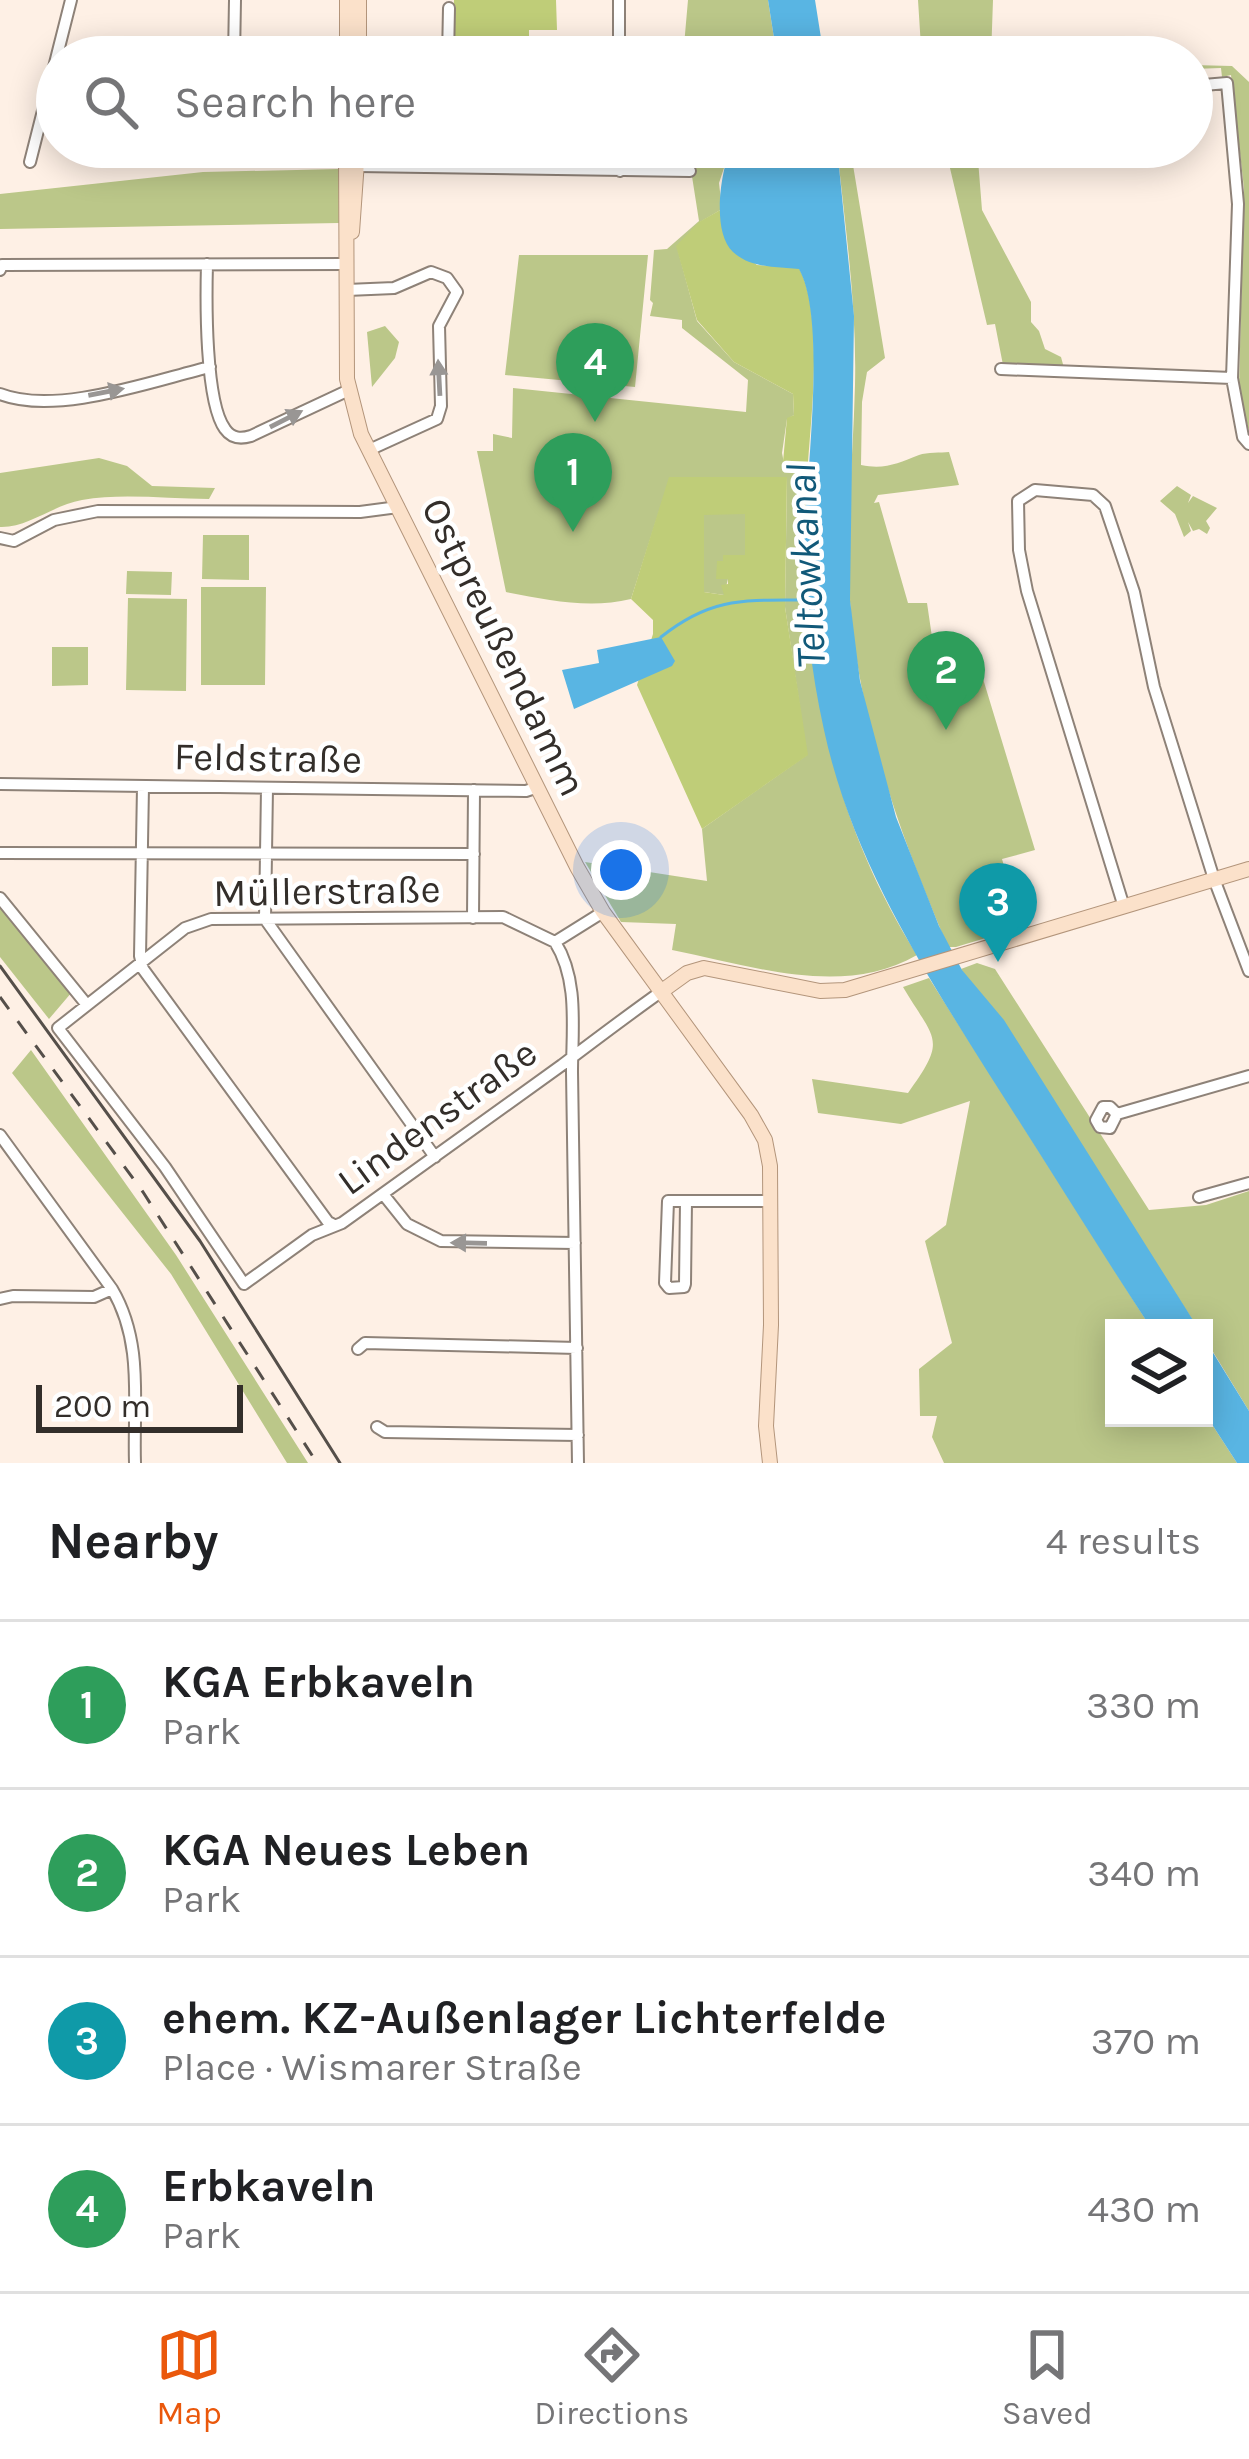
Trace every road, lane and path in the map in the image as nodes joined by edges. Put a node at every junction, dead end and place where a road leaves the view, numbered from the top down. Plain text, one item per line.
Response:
1 (70, 0) edge
2 (235, 0) edge
3 (347, 0) edge
4 (359, 0) edge
5 (620, 0) edge
6 (449, 8) dead end
7 (62, 36) edge
8 (234, 36) edge
9 (347, 36) edge
10 (359, 36) edge
11 (448, 36) edge
12 (619, 36) edge
13 (1213, 84) edge
14 (36, 140) edge
15 (30, 162) dead end
16 (352, 168) edge
17 (530, 168) edge
18 (620, 170) joint
19 (690, 171) dead end
20 (207, 264) junction
21 (347, 264) junction
22 (1, 268) edge
23 (346, 290) junction
24 (211, 367) junction
25 (1000, 369) dead end
26 (1232, 378) junction
27 (349, 390) junction
28 (0, 394) edge
29 (1249, 443) edge
30 (369, 450) junction
31 (398, 507) junction
32 (0, 538) edge
33 (0, 784) edge
34 (143, 787) junction
35 (267, 788) junction
36 (535, 788) junction
37 (473, 790) junction
38 (0, 853) edge
39 (141, 853) junction
40 (266, 854) junction
41 (474, 854) junction
42 (1249, 869) edge
43 (1214, 879) junction
44 (0, 898) edge
45 (1124, 907) junction
46 (603, 912) junction
47 (473, 918) junction
48 (265, 920) junction
49 (555, 942) junction
50 (141, 963) junction
51 (1249, 971) edge
52 (662, 991) junction
53 (87, 1005) junction
54 (572, 1058) junction
55 (1249, 1076) edge
56 (1117, 1114) dead end
57 (0, 1135) edge
58 (434, 1157) junction
59 (1249, 1183) edge
60 (383, 1194) junction
61 (1199, 1197) dead end
62 (686, 1201) junction
63 (770, 1201) junction
64 (334, 1225) junction
65 (575, 1243) junction
66 (244, 1284) joint
67 (112, 1289) junction
68 (0, 1299) edge
69 (373, 1345) dead end
70 (577, 1348) junction
71 (377, 1426) dead end
72 (578, 1435) junction
73 (135, 1463) edge
74 (578, 1463) edge
75 (770, 1463) edge

1 - 7 street
2 - 8 street
3 - 9 main road
4 - 10 main road
5 - 12 street
6 - 11 street
13 - 26 street
14 - 15 street
16 - 21 main road, Ostpreußendamm
17 - 18 street
18 - 19 street
20 - 21 street
20 - 22 street
20 - 24 street
21 - 23 main road, Ostpreußendamm
23 - 27 main road, Ostpreußendamm
30 -> 23 street
24 -> 27 street
28 -> 24 street
25 - 26 street
26 - 29 street
27 - 30 main road, Ostpreußendamm
30 - 31 main road, Ostpreußendamm
31 - 32 street
31 - 36 main road, Ostpreußendamm
33 - 34 street, Feldstraße
34 - 35 street, Feldstraße
34 - 39 street
35 - 37 street, Feldstraße
35 - 40 street
36 - 37 street, Feldstraße
36 - 46 main road, Ostpreußendamm
37 - 41 street
38 - 39 street
39 - 40 street
39 - 50 street
40 - 41 street
40 - 48 street
41 - 47 street
42 - 43 main road
43 - 45 main road
43 - 45 street
43 - 51 street
44 - 53 street
45 - 52 main road
46 - 49 street
46 - 52 main road, Ostpreußendamm
47 - 48 street, Müllerstraße
47 - 49 street, Müllerstraße
48 - 50 street, Müllerstraße
48 - 58 street
49 - 54 street
50 - 53 street, Müllerstraße
50 - 64 street
52 - 54 street, Lindenstraße
52 - 63 main road, Ostpreußendamm
53 - 66 street, Müllerstraße
54 - 58 street, Lindenstraße
54 - 65 street
55 - 56 street
57 - 67 street
58 - 60 street, Lindenstraße
59 - 61 street
60 - 64 street, Lindenstraße
65 -> 60 street
62 - 62 street
62 - 63 street
63 - 75 main road, Ostpreußendamm
64 - 66 street, Lindenstraße
65 - 70 street
67 - 68 street
67 - 73 street
69 - 70 street
70 - 72 street
71 - 72 street
72 - 74 street

